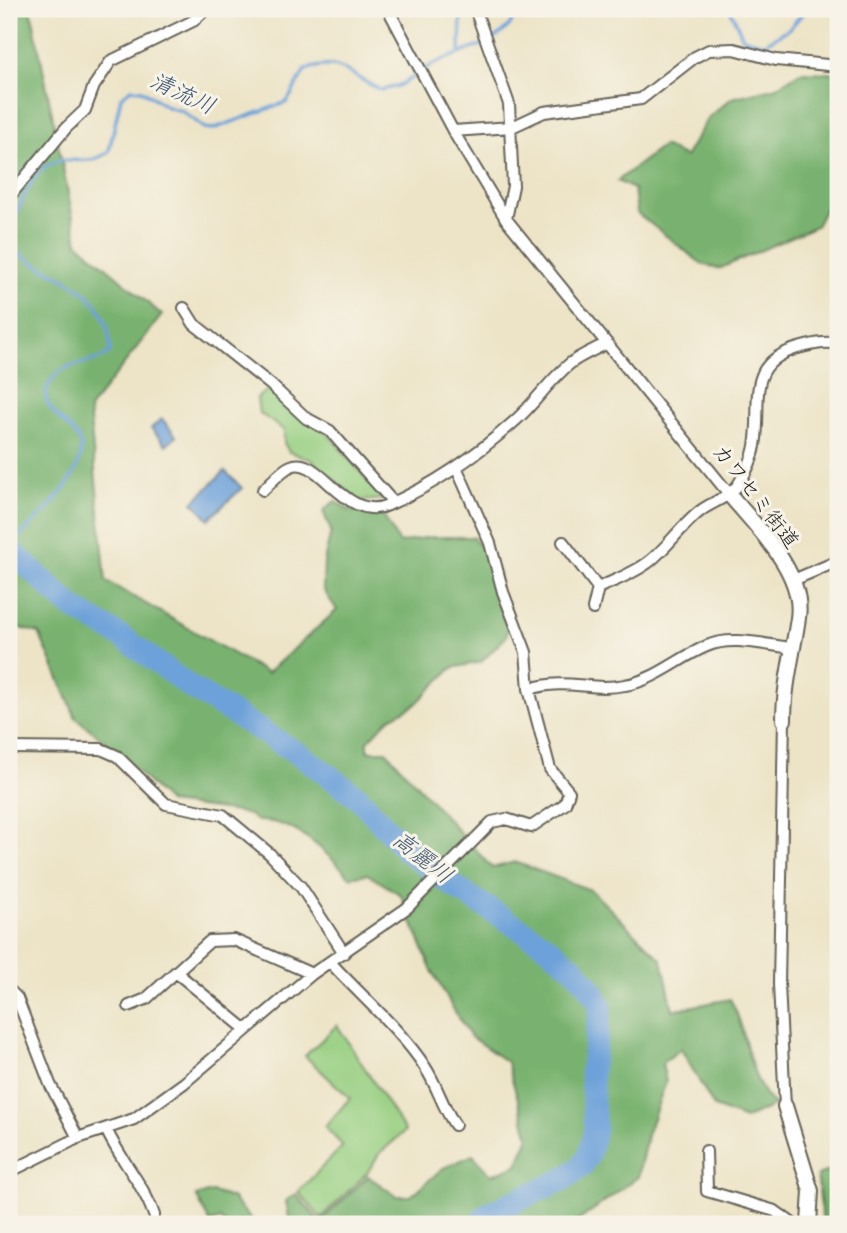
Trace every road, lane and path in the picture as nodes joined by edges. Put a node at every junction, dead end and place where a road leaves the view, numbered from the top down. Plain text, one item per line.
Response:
1 (206, 9) edge
2 (388, 9) edge
3 (475, 9) edge
4 (838, 66) edge
5 (512, 127) junction
6 (453, 131) junction
7 (9, 197) edge
8 (506, 219) junction
9 (184, 308) dead end
10 (605, 344) junction
11 (838, 344) edge
12 (457, 469) junction
13 (262, 490) dead end
14 (729, 494) junction
15 (393, 502) junction
16 (563, 542) dead end
17 (838, 561) edge
18 (791, 581) junction
19 (598, 588) junction
20 (593, 609) dead end
21 (792, 648) junction
22 (529, 689) junction
23 (784, 720) joint
24 (9, 748) edge
25 (344, 953) junction
26 (331, 963) junction
27 (177, 973) junction
28 (312, 974) junction
29 (9, 990) edge
30 (130, 1006) dead end
31 (244, 1028) junction
32 (785, 1106) joint
33 (454, 1125) dead end
34 (106, 1129) junction
35 (78, 1138) junction
36 (706, 1151) dead end
37 (9, 1172) edge
38 (154, 1215) dead end
39 (812, 1223) edge
40 (793, 1224) edge

1 - 7 street
2 - 6 street, カワセミ街道
3 - 5 street
4 - 5 street
5 - 6 street
5 - 8 street
6 - 8 street, カワセミ街道
8 - 10 street, カワセミ街道
9 - 15 street
10 - 12 street
10 - 14 street, カワセミ街道
11 - 14 street
12 - 15 street
12 - 22 street
13 - 15 street
14 - 18 street, カワセミ街道
14 - 19 street
16 - 19 street
17 - 18 street
18 - 21 street, カワセミ街道
19 - 20 street
21 - 22 street
21 - 23 street, カワセミ街道
22 - 25 street
23 - 32 street, カワセミ街道
24 - 25 street
25 - 26 street
26 - 28 street
26 - 33 street
27 - 28 street
27 - 30 street
27 - 31 street
28 - 31 street
29 - 35 street
31 - 34 street
32 - 39 street, カワセミ街道
34 - 35 street
34 - 38 street
35 - 37 street
36 - 40 street

